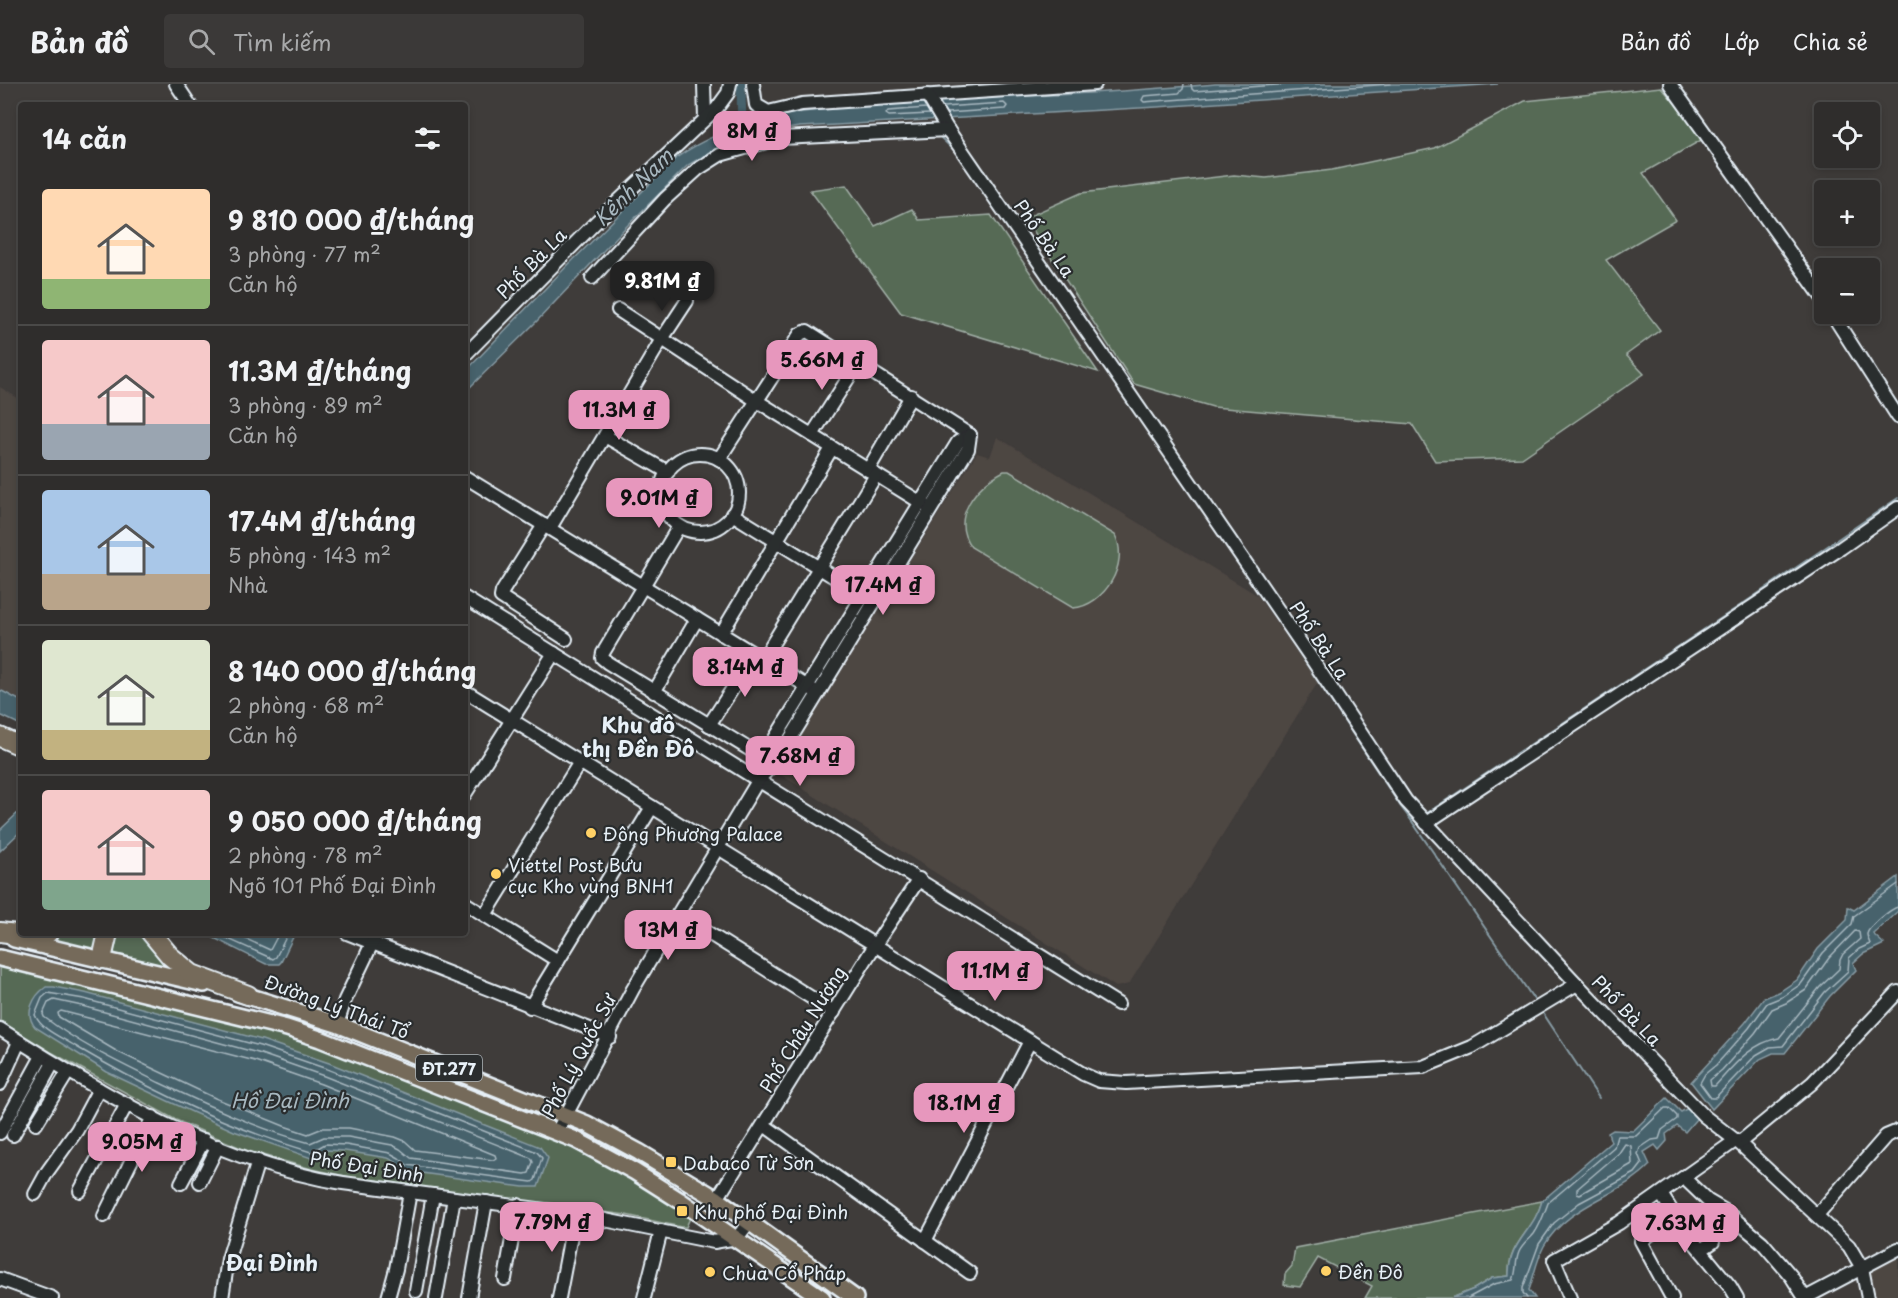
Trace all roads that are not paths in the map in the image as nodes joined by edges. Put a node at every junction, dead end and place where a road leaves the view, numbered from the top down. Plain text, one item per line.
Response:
1 (176, 84) edge
2 (704, 84) edge
3 (730, 84) edge
4 (753, 84) edge
5 (1095, 84) edge
6 (1670, 84) edge
7 (927, 95) junction
8 (188, 102) edge
9 (705, 119) junction
10 (948, 129) junction
11 (592, 278) dead end
12 (1814, 286) edge
13 (687, 302) dead end
14 (618, 310) dead end
15 (1838, 324) edge
16 (662, 339) junction
17 (468, 352) edge
18 (858, 363) junction
19 (911, 396) junction
20 (757, 401) junction
21 (1898, 417) edge
22 (812, 435) junction
23 (605, 436) junction
24 (832, 448) junction
25 (719, 459) junction
26 (668, 472) junction
27 (872, 472) junction
28 (468, 479) edge
29 (926, 506) junction
30 (1898, 508) edge
31 (732, 514) junction
32 (547, 526) junction
33 (679, 526) junction
34 (776, 541) junction
35 (819, 568) junction
36 (643, 587) junction
37 (869, 599) junction
38 (468, 600) edge
39 (697, 619) junction
40 (721, 634) junction
41 (566, 639) dead end
42 (554, 653) junction
43 (759, 657) junction
44 (813, 689) junction
45 (654, 692) junction
46 (468, 693) edge
47 (512, 720) junction
48 (709, 725) junction
49 (0, 727) edge
50 (18, 735) edge
51 (0, 736) edge
52 (18, 745) edge
53 (769, 761) junction
54 (580, 762) junction
55 (759, 779) junction
56 (468, 789) edge
57 (652, 807) junction
58 (1426, 823) junction
59 (718, 848) junction
60 (918, 879) junction
61 (468, 905) edge
62 (678, 914) junction
63 (485, 915) junction
64 (0, 934) edge
65 (18, 935) edge
66 (107, 936) edge
67 (154, 936) edge
68 (374, 938) edge
69 (875, 945) junction
70 (0, 958) edge
71 (102, 959) junction
72 (558, 961) junction
73 (1577, 984) junction
74 (1898, 992) edge
75 (248, 995) junction
76 (1118, 1004) dead end
77 (530, 1007) junction
78 (834, 1012) junction
79 (337, 1024) junction
80 (1, 1034) edge
81 (609, 1037) junction
82 (1030, 1041) junction
83 (19, 1042) junction
84 (42, 1056) junction
85 (53, 1063) junction
86 (68, 1072) junction
87 (0, 1084) edge
88 (99, 1089) junction
89 (127, 1104) junction
90 (566, 1115) junction
91 (153, 1117) junction
92 (36, 1124) dead end
93 (764, 1125) junction
94 (1898, 1131) edge
95 (557, 1132) junction
96 (0, 1133) edge
97 (13, 1135) dead end
98 (204, 1140) junction
99 (1737, 1142) junction
100 (218, 1146) junction
101 (258, 1161) junction
102 (1683, 1178) junction
103 (200, 1182) dead end
104 (181, 1183) dead end
105 (80, 1191) dead end
106 (410, 1192) junction
107 (35, 1194) dead end
108 (1661, 1194) junction
109 (433, 1195) junction
110 (454, 1198) junction
111 (717, 1199) junction
112 (486, 1202) junction
113 (518, 1205) junction
114 (575, 1214) junction
115 (1816, 1215) junction
116 (104, 1216) dead end
117 (1675, 1217) junction
118 (750, 1221) junction
119 (661, 1231) junction
120 (737, 1238) junction
121 (925, 1241) junction
122 (1713, 1242) dead end
123 (1898, 1249) edge
124 (1701, 1250) junction
125 (1862, 1268) junction
126 (970, 1273) dead end
127 (0, 1279) edge
128 (505, 1279) dead end
129 (416, 1291) dead end
130 (52, 1298) edge
131 (222, 1298) edge
132 (388, 1298) edge
133 (436, 1298) edge
134 (469, 1298) edge
135 (559, 1298) edge
136 (644, 1298) edge
137 (822, 1298) edge
138 (855, 1298) edge
139 (1570, 1298) edge
140 (1672, 1298) edge
141 (1737, 1298) edge
142 (1868, 1298) edge

1 - 8 street
2 - 9 street
3 - 9 street, Phố Bà La
4 - 7 street
5 - 7 street
6 - 12 street
7 - 10 street, Phố Bà La
9 - 17 street, Phố Bà La
10 - 11 street
10 - 58 street, Phố Bà La
13 - 16 street
14 - 16 street
15 - 21 street
16 - 20 street
16 - 23 street
18 - 19 street
18 - 20 street
18 - 22 street
19 - 27 street
19 - 29 street, Phố Lý Quốc Sư
20 - 22 street
20 - 25 street
22 - 24 street
23 - 26 street
23 - 32 street
24 - 27 street
24 - 34 street
25 - 26 street
25 - 31 street
26 - 33 street
27 - 29 street
27 - 35 street
28 - 32 street
29 - 37 street, Phố Lý Quốc Sư
30 - 58 street
31 - 33 street
31 - 34 street
32 - 36 street
32 - 41 street
33 - 36 street
34 - 35 street
34 - 40 street
35 - 37 street
35 - 43 street
36 - 39 street
36 - 45 street
37 - 44 street, Phố Lý Quốc Sư
38 - 42 street
39 - 40 street
39 - 45 street
40 - 43 street
42 - 47 street
42 - 55 street
43 - 44 street
43 - 48 street
44 - 53 street, Phố Lý Quốc Sư
45 - 48 street
46 - 47 street
47 - 54 street
47 - 56 street
48 - 53 street
49 - 50 highway
51 - 52 highway
53 - 55 street, Phố Lý Quốc Sư
54 - 57 street
54 - 63 street
55 - 59 street, Phố Lý Quốc Sư
55 - 60 street
57 - 59 street
57 - 72 street
58 - 73 street, Phố Bà La
59 - 62 street, Phố Lý Quốc Sư
59 - 69 street
60 - 69 street, Phố Châu Nương
60 - 76 street
61 - 63 street
62 - 78 street
62 - 81 street, Phố Lý Quốc Sư
63 - 72 street
64 - 65 highway
64 - 71 main road, Đường Lý Thái Tổ / ĐT.277
66 - 71 highway
67 - 75 highway
68 - 77 street
68 - 79 street
69 - 78 street, Phố Châu Nương
69 - 82 street
70 - 95 main road, Đường Lý Thái Tổ / ĐT.277
71 - 75 main road, Đường Lý Thái Tổ / ĐT.277
72 - 77 street
73 - 82 street
73 - 99 street, Phố Bà La
74 - 99 street
75 - 79 main road, Đường Lý Thái Tổ / ĐT.277
77 - 81 street
78 - 93 street, Phố Châu Nương
79 - 90 main road, Đường Lý Thái Tổ / ĐT.277
80 - 83 street, Phố Đại Đình
81 - 90 street, Phố Lý Quốc Sư
82 - 121 street
83 - 84 street, Phố Đại Đình
83 - 87 street
84 - 85 street, Phố Đại Đình
84 - 96 street
85 - 86 street, Phố Đại Đình
85 - 97 street
86 - 88 street, Phố Đại Đình
86 - 92 street
88 - 89 street, Phố Đại Đình
88 - 107 street
89 - 91 street, Phố Đại Đình
89 - 105 street
90 - 95 street, Phố Lý Quốc Sư
90 - 111 main road, Đường Lý Thái Tổ / ĐT.277
91 - 98 street, Phố Đại Đình
91 - 116 street
93 - 111 street, Phố Châu Nương
93 - 121 street
94 - 115 street
95 - 120 main road, Đường Lý Thái Tổ / ĐT.277
98 - 100 street, Phố Đại Đình
98 - 104 street
99 - 102 street
99 - 115 street, Phố Bà La
100 - 101 street, Phố Đại Đình
100 - 103 street
101 - 106 street, Phố Đại Đình
101 - 131 street
102 - 108 street
102 - 125 street
106 - 109 street, Phố Đại Đình
106 - 132 street
108 - 117 street
108 - 139 street
109 - 110 street, Phố Đại Đình
109 - 129 street
110 - 112 street, Phố Đại Đình
110 - 133 street
111 - 118 main road, Đường Lý Thái Tổ / ĐT.277
112 - 113 street, Phố Đại Đình
112 - 134 street
113 - 114 street, Phố Đại Đình
113 - 128 street
114 - 119 street, Phố Đại Đình
114 - 135 street
115 - 125 street, Phố Bà La
117 - 124 street
117 - 140 street
118 - 120 street
118 - 138 main road, Đường Lý Thái Tổ / ĐT.277
119 - 120 street, Phố Đại Đình
119 - 136 street
120 - 137 main road, Đường Lý Thái Tổ / ĐT.277
121 - 126 street
122 - 124 street
123 - 125 street
124 - 141 street
125 - 142 street, Phố Bà La
127 - 130 street

